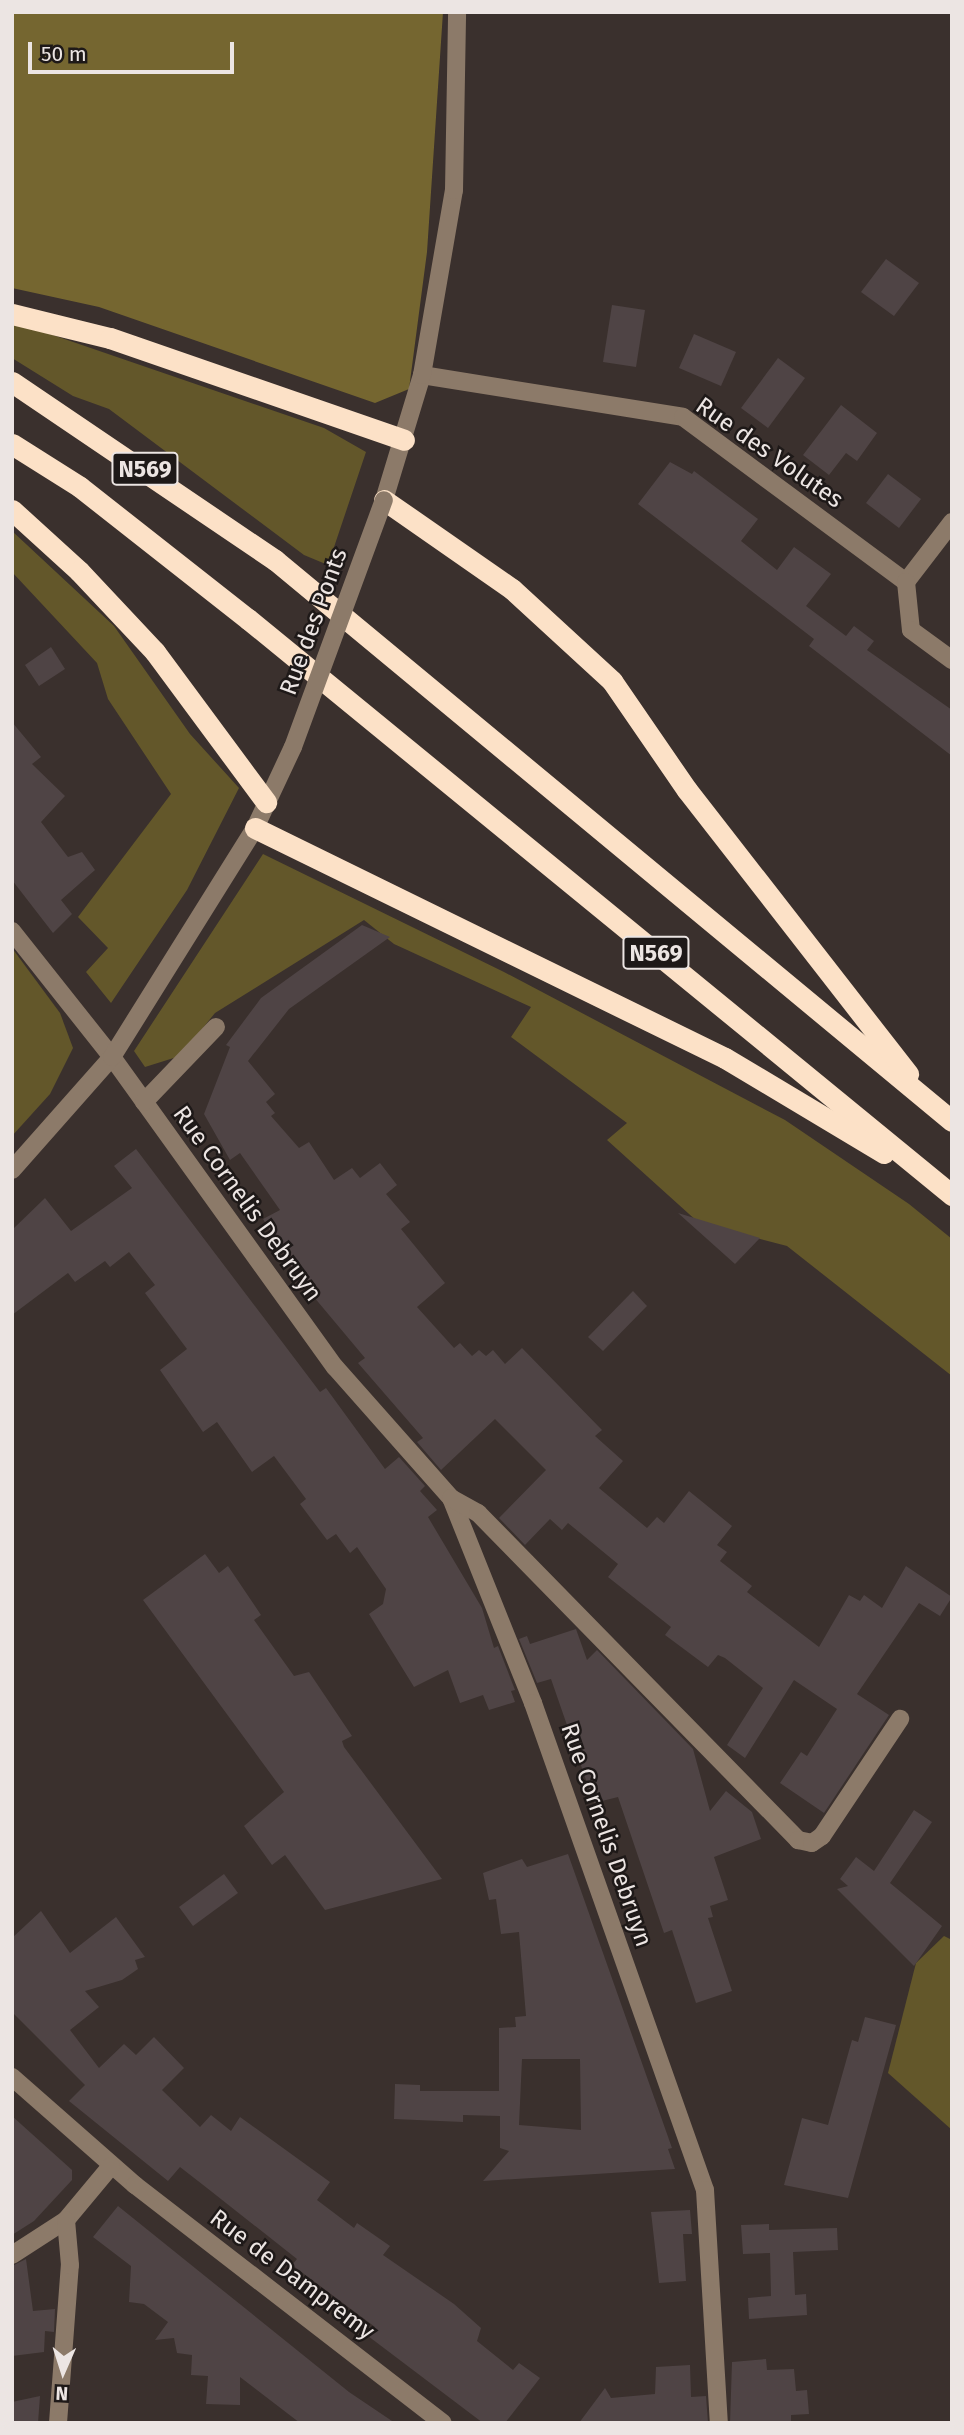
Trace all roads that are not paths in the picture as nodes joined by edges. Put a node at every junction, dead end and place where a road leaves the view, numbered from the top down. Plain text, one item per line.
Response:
1 (457, 12) edge
2 (12, 314) edge
3 (422, 375) junction
4 (12, 382) edge
5 (404, 440) junction
6 (12, 444) edge
7 (384, 500) junction
8 (12, 510) edge
9 (952, 522) edge
10 (906, 582) junction
11 (952, 660) edge
12 (266, 802) junction
13 (255, 828) junction
14 (12, 931) edge
15 (216, 1027) dead end
16 (112, 1057) junction
17 (144, 1102) junction
18 (944, 1115) edge
19 (12, 1170) edge
20 (950, 1193) edge
21 (451, 1498) junction
22 (900, 1719) dead end
23 (12, 2077) edge
24 (111, 2166) junction
25 (66, 2220) junction
26 (12, 2255) edge
27 (58, 2423) edge
28 (443, 2423) edge
29 (719, 2423) edge

1 - 3 street, Rue des Ponts
2 - 5 highway
3 - 5 street, Rue des Ponts
3 - 10 street, Rue des Volutes
4 - 18 highway, N569
5 - 7 street, Rue des Ponts
6 - 20 highway, N569
7 - 12 street, Rue des Ponts, bridge
7 - 18 highway
8 - 12 highway
9 - 10 street
10 - 11 street
12 - 13 street, Rue des Ponts
13 - 16 street, Rue des Ponts
13 - 20 highway
14 - 16 street, Rue Cornelis Debruyn
15 - 17 street
16 - 17 street, Rue Cornelis Debruyn
16 - 19 street, Rue des Ponts
17 - 21 street, Rue Cornelis Debruyn
21 - 22 street, Rue Cornelis Debruyn
21 - 29 street, Rue Cornelis Debruyn
23 - 24 street, Rue de Dampremy
24 - 25 street
24 - 28 street, Rue de Dampremy
25 - 26 street
25 - 27 street

